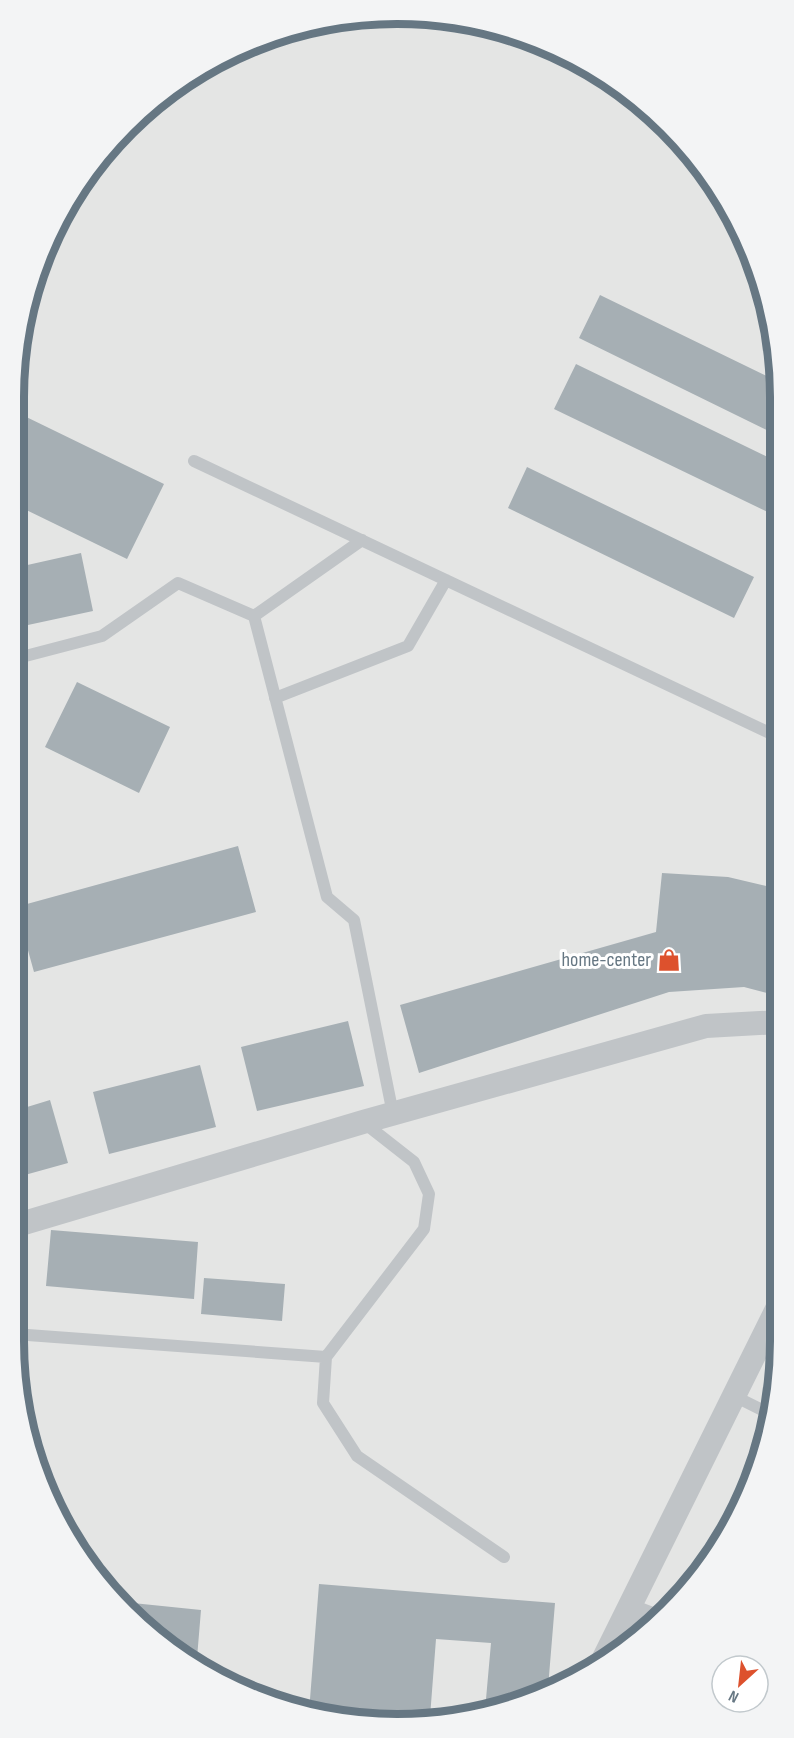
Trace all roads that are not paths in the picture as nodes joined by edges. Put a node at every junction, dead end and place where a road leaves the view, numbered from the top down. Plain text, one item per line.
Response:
1 (194, 461) dead end
2 (362, 540) junction
3 (446, 580) junction
4 (254, 616) junction
5 (24, 657) edge
6 (275, 698) junction
7 (770, 733) edge
8 (770, 1022) edge
9 (393, 1114) junction
10 (363, 1122) junction
11 (24, 1223) edge
12 (770, 1323) edge
13 (24, 1335) edge
14 (326, 1357) junction
15 (734, 1396) junction
16 (764, 1411) edge
17 (504, 1557) dead end
18 (628, 1610) junction
19 (647, 1617) edge
20 (609, 1647) edge

1 - 2 lane
2 - 3 lane
2 - 4 lane
3 - 6 lane
3 - 7 lane
4 - 5 lane
4 - 6 lane
6 - 9 lane
8 - 9 street
9 - 10 street
10 - 11 street
10 - 14 lane
12 - 15 street
13 - 14 lane
14 - 17 lane
15 - 16 lane
15 - 18 street
18 - 19 street
18 - 20 street

